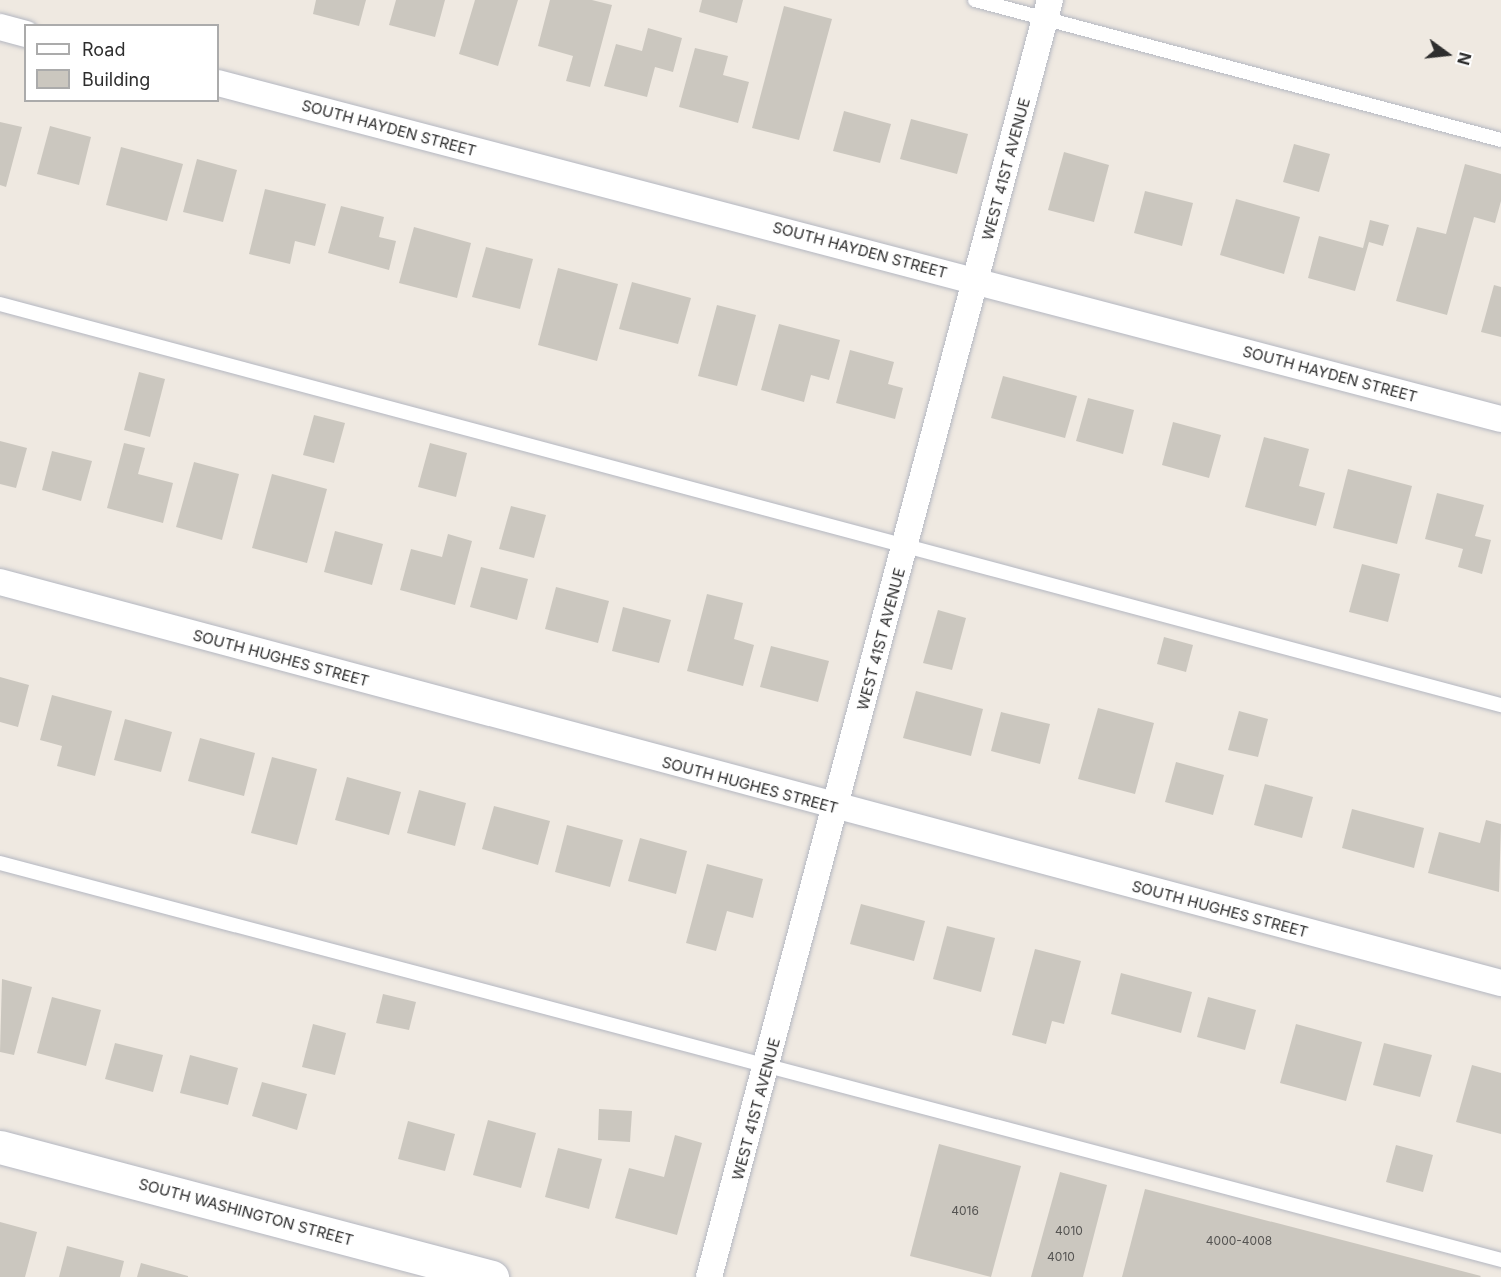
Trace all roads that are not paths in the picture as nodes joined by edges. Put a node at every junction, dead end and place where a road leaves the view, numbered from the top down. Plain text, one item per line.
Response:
1 (975, 0) edge
2 (1048, 9) edge
3 (0, 27) edge
4 (24, 33) edge
5 (219, 83) edge
6 (1501, 140) edge
7 (977, 280) junction
8 (0, 304) edge
9 (1501, 419) edge
10 (905, 548) junction
11 (0, 582) edge
12 (1501, 705) edge
13 (837, 808) junction
14 (0, 863) edge
15 (1501, 983) edge
16 (768, 1069) junction
17 (0, 1147) edge
18 (1501, 1260) edge
19 (492, 1277) edge
20 (710, 1277) edge

1 - 2 lane
2 - 6 lane
2 - 7 street, WEST 41ST AVENUE
3 - 4 street
5 - 7 street, SOUTH HAYDEN STREET
7 - 9 street, SOUTH HAYDEN STREET
7 - 10 street, WEST 41ST AVENUE
8 - 10 lane
10 - 12 lane
10 - 13 street, WEST 41ST AVENUE
11 - 13 street, SOUTH HUGHES STREET
13 - 15 street, SOUTH HUGHES STREET
13 - 16 street, WEST 41ST AVENUE
14 - 16 lane
16 - 18 lane
16 - 20 street, WEST 41ST AVENUE
17 - 19 main road, SOUTH WASHINGTON STREET

